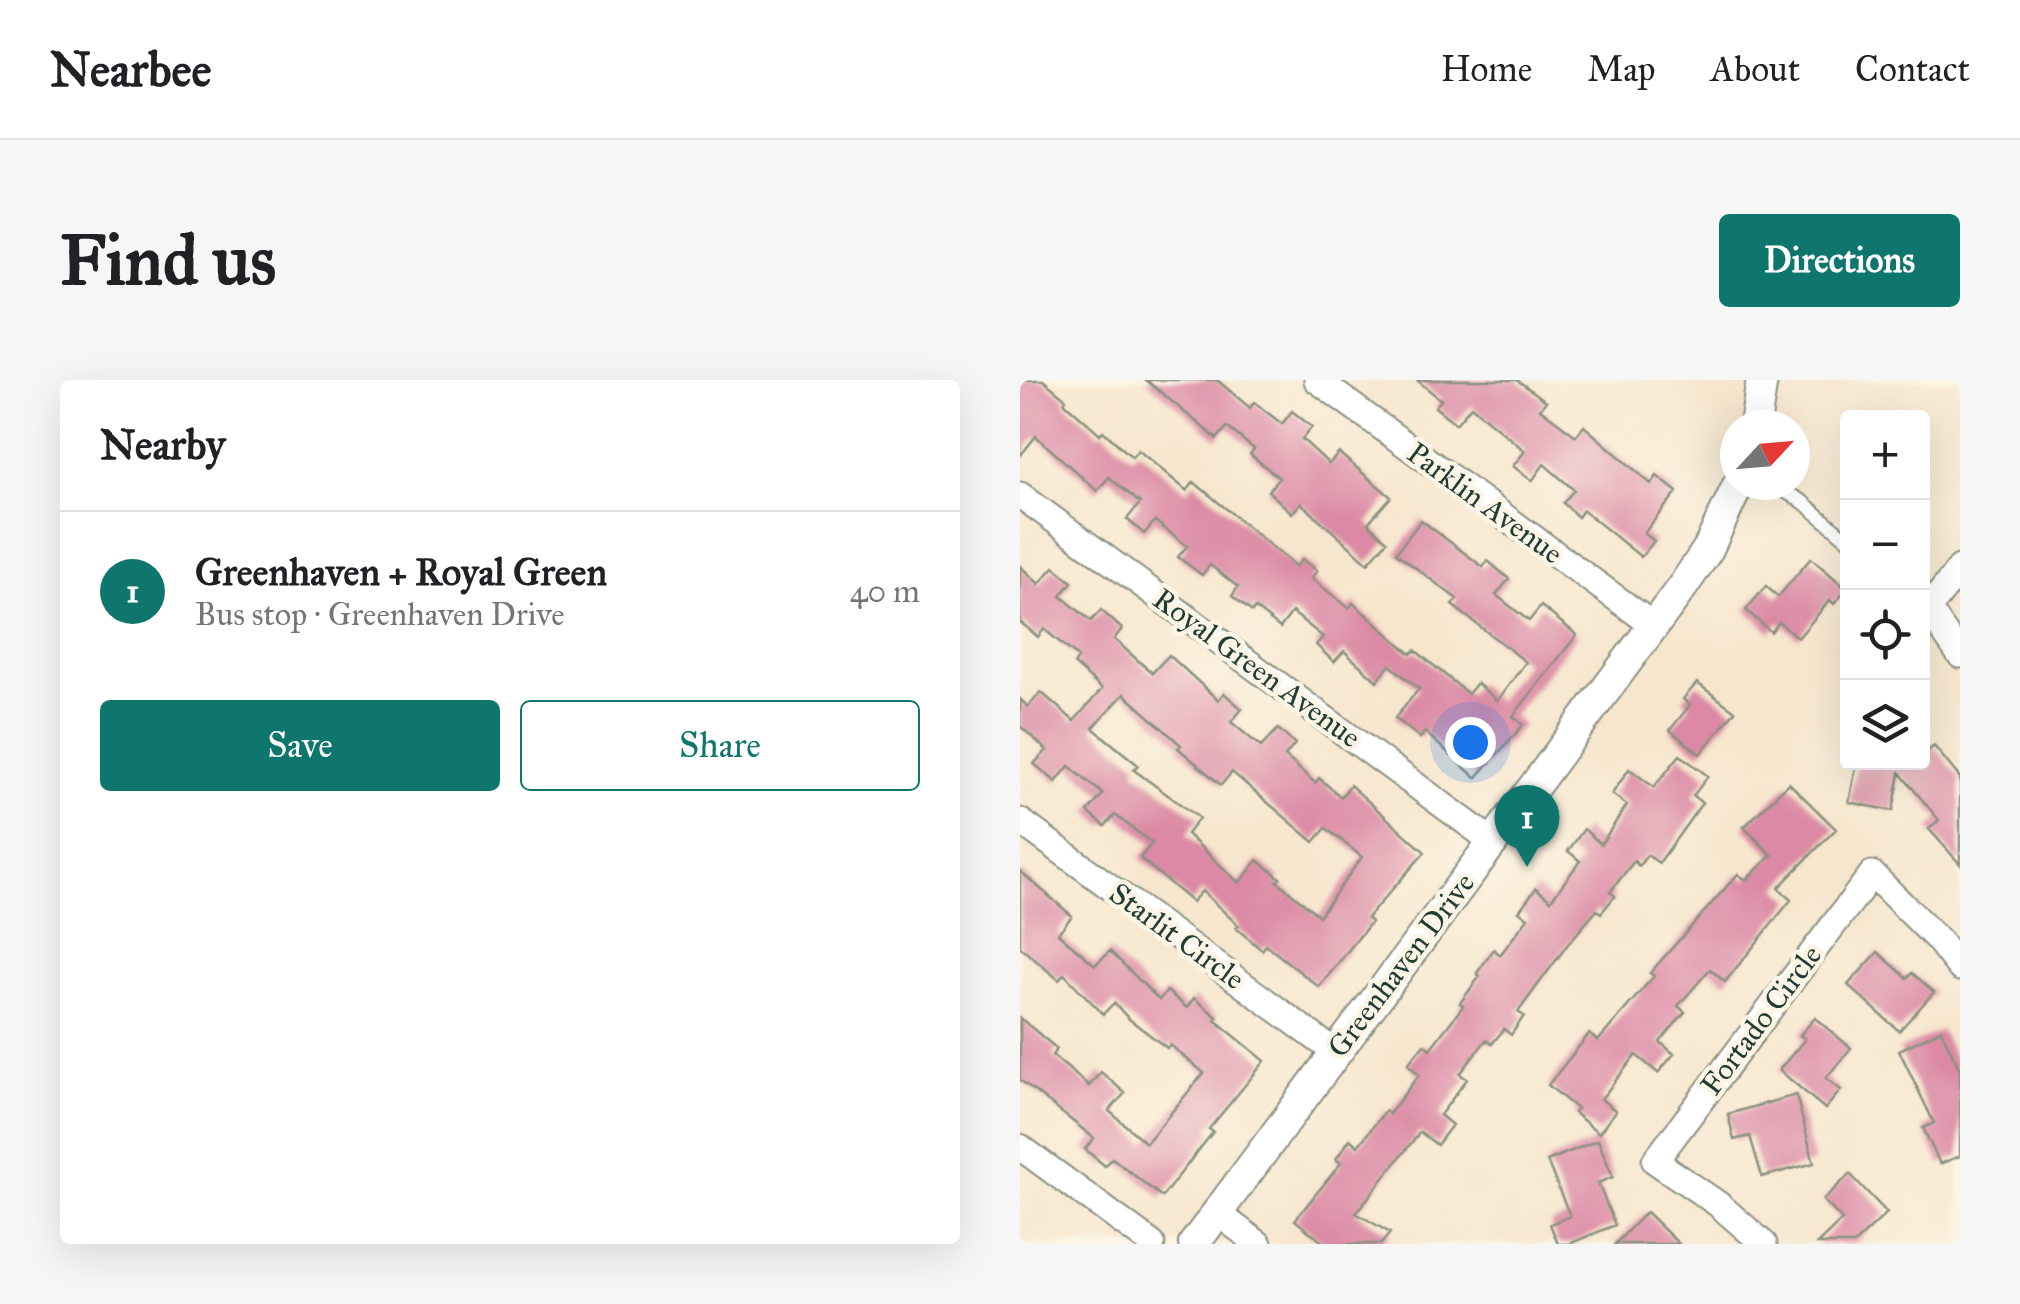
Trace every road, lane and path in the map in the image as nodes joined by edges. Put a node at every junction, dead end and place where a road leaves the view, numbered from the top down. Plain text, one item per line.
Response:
1 (1316, 380) edge
2 (1762, 380) edge
3 (1758, 410) edge
4 (1020, 495) edge
5 (1731, 500) edge
6 (1800, 500) edge
7 (1840, 533) edge
8 (1960, 568) edge
9 (1930, 601) edge
10 (1930, 614) edge
11 (1654, 625) junction
12 (1960, 655) edge
13 (1020, 821) edge
14 (1493, 842) junction
15 (1960, 968) edge
16 (1335, 1052) junction
17 (1020, 1148) edge
18 (1217, 1214) junction
19 (1152, 1244) edge
20 (1194, 1244) edge
21 (1258, 1244) edge
22 (1764, 1244) edge

1 - 11 street, Parklin Avenue
2 - 3 street
4 - 14 street, Royal Green Avenue
5 - 11 street, Greenhaven Drive
6 - 7 lane
8 - 9 street
10 - 12 street
11 - 14 street, Greenhaven Drive
13 - 16 street, Starlit Circle
14 - 16 street, Greenhaven Drive
15 - 22 street, Fortado Circle
16 - 18 street, Greenhaven Drive
17 - 19 street
18 - 20 street, Greenhaven Drive
18 - 21 street

